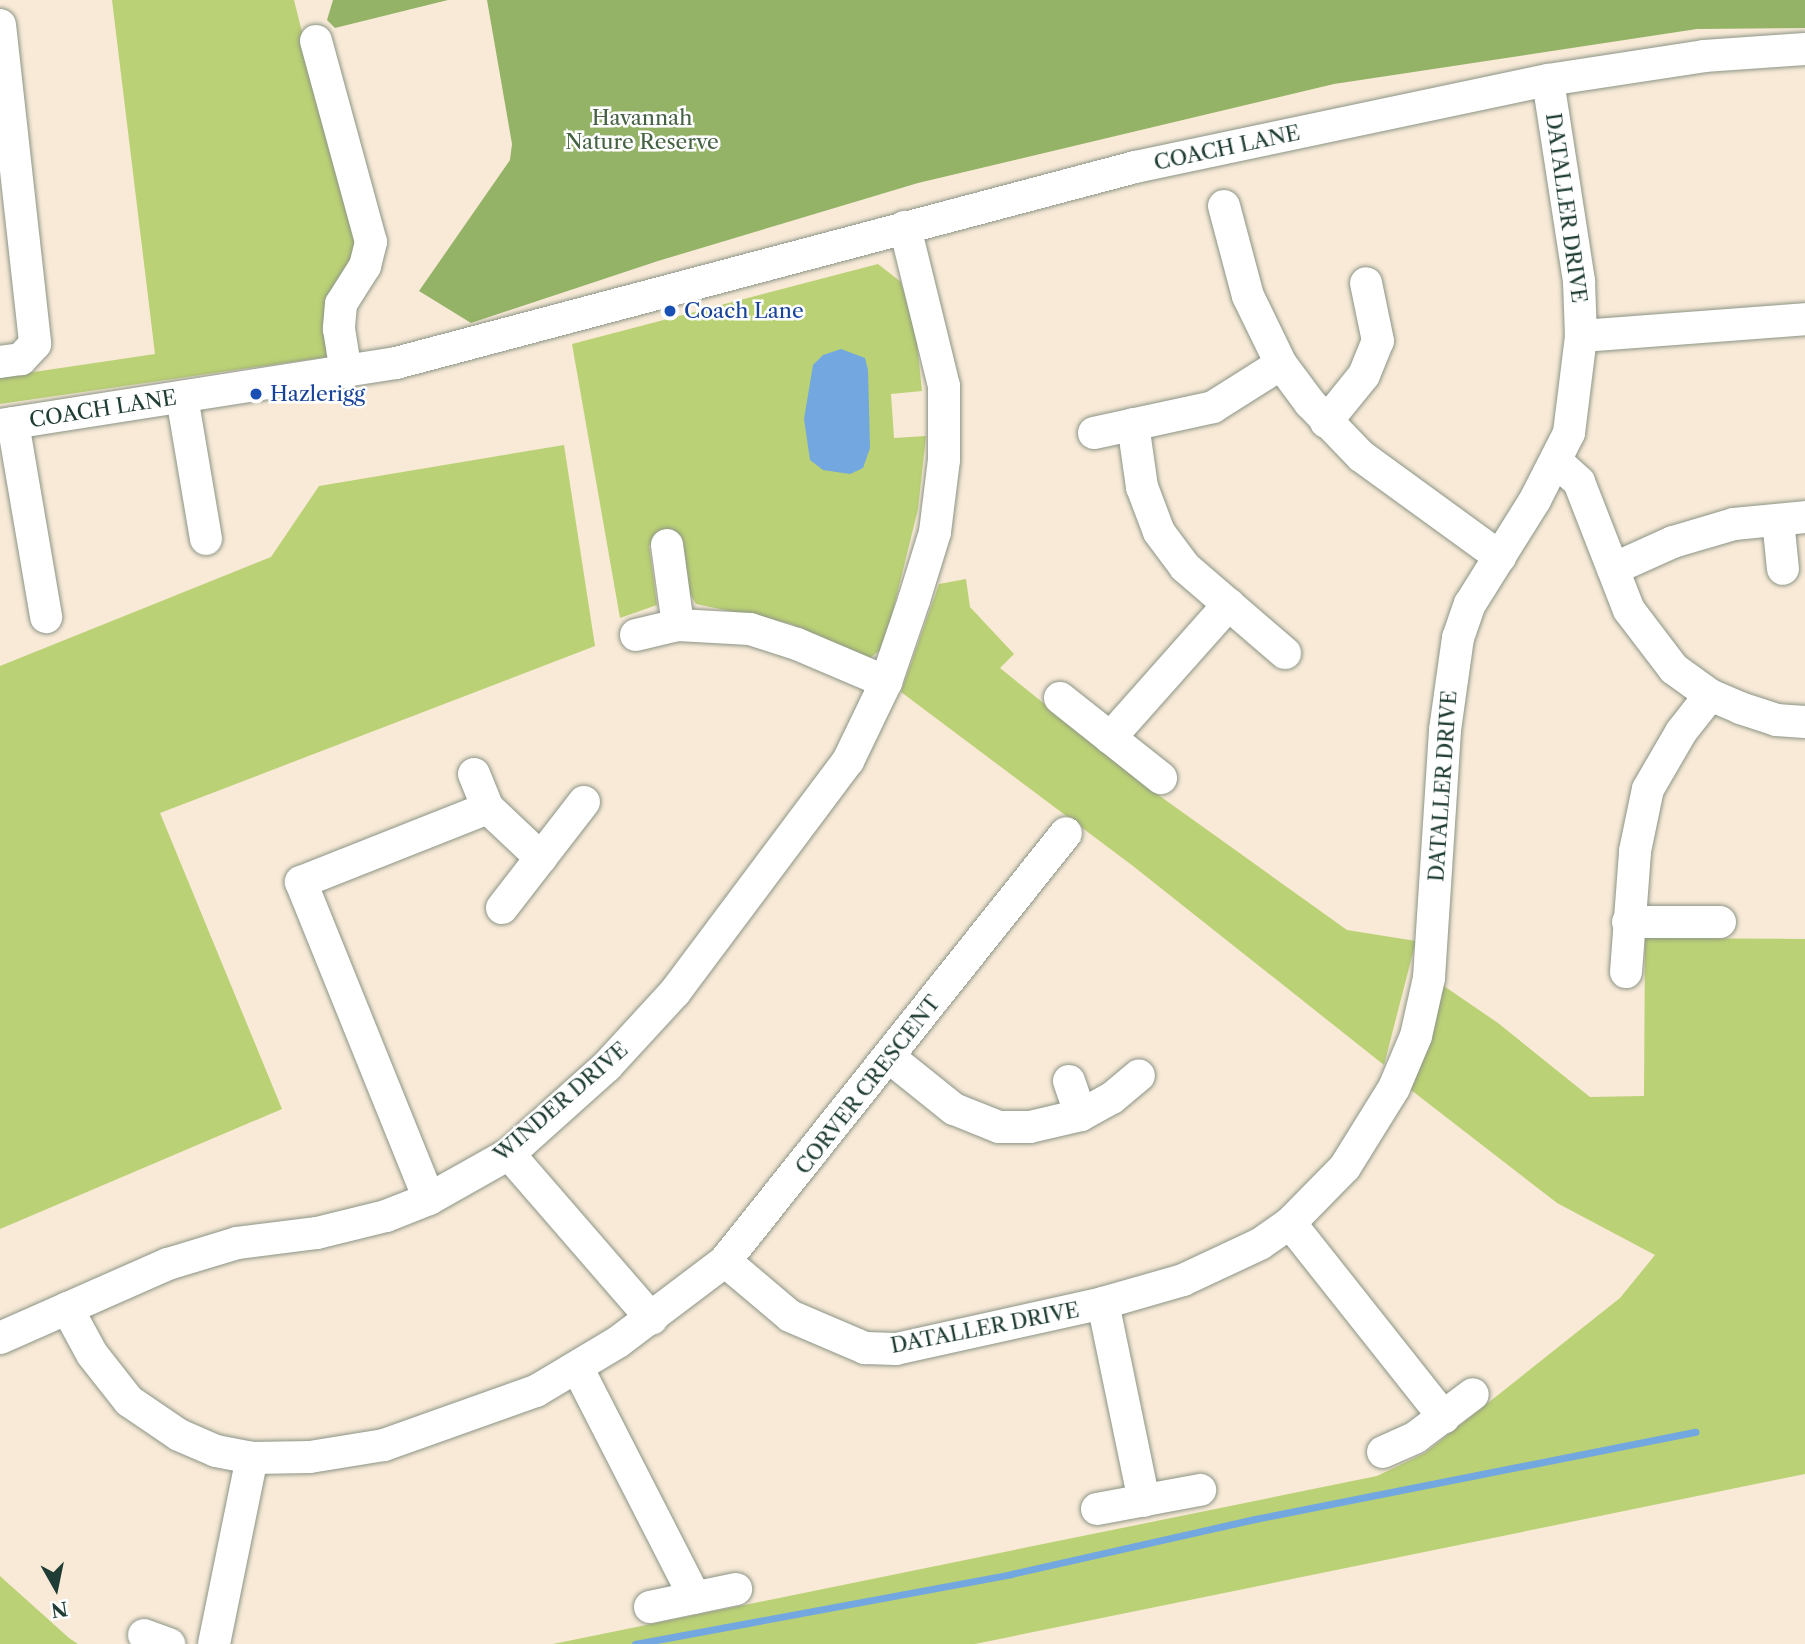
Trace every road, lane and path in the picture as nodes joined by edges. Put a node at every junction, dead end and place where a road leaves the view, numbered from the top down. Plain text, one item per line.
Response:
1 (0, 25) edge
2 (316, 41) dead end
3 (1805, 49) edge
4 (1548, 80) junction
5 (8, 174) edge
6 (1224, 205) dead end
7 (905, 227) junction
8 (1366, 283) dead end
9 (1805, 319) edge
10 (1581, 336) junction
11 (10, 360) edge
12 (1281, 365) junction
13 (346, 372) junction
14 (181, 397) junction
15 (1326, 422) junction
16 (6, 424) edge
17 (1133, 424) junction
18 (1094, 433) dead end
19 (1557, 462) junction
20 (1792, 518) edge
21 (206, 538) dead end
22 (667, 545) dead end
23 (1500, 557) junction
24 (1613, 569) junction
25 (1783, 569) dead end
26 (1229, 604) junction
27 (46, 617) dead end
28 (678, 625) junction
29 (636, 635) dead end
30 (1285, 653) dead end
31 (886, 682) junction
32 (1710, 695) junction
33 (1060, 698) dead end
34 (1805, 722) edge
35 (1110, 738) junction
36 (474, 774) dead end
37 (1161, 778) dead end
38 (584, 802) dead end
39 (488, 808) junction
40 (1066, 833) dead end
41 (541, 858) junction
42 (502, 908) dead end
43 (1628, 922) junction
44 (1720, 922) dead end
45 (1626, 972) dead end
46 (890, 1057) junction
47 (1139, 1075) dead end
48 (1069, 1081) dead end
49 (1081, 1115) junction
50 (509, 1154) junction
51 (429, 1199) junction
52 (1290, 1223) junction
53 (725, 1261) junction
54 (1103, 1303) junction
55 (67, 1308) junction
56 (652, 1319) junction
57 (0, 1338) edge
58 (578, 1369) junction
59 (1473, 1394) dead end
60 (1444, 1417) junction
61 (1383, 1452) dead end
62 (252, 1458) junction
63 (1200, 1490) dead end
64 (1144, 1501) junction
65 (1097, 1509) dead end
66 (736, 1589) dead end
67 (695, 1598) junction
68 (650, 1607) dead end
69 (214, 1644) edge

1 - 5 street
2 - 13 street
3 - 4 street, COACH LANE
4 - 7 street, COACH LANE
4 - 10 street, DATALLER DRIVE
5 - 11 street
6 - 12 street
7 - 13 street, COACH LANE
7 - 31 street, WINDER DRIVE
8 - 15 street
9 - 10 street
10 - 19 street, DATALLER DRIVE
12 - 15 street
12 - 17 street
13 - 14 street, COACH LANE
14 - 16 street, COACH LANE
14 - 21 street
15 - 23 street
16 - 27 street
17 - 18 street
17 - 26 street
19 - 23 street, DATALLER DRIVE
19 - 24 street
20 - 24 street
20 - 25 street
22 - 28 street
23 - 52 street, DATALLER DRIVE
24 - 32 street
26 - 30 street
26 - 35 street
28 - 29 street
28 - 31 street
31 - 50 street, WINDER DRIVE
32 - 34 street
32 - 43 street
33 - 35 street
35 - 37 street
36 - 39 street
38 - 41 street
39 - 41 street
39 - 51 street
40 - 46 street, CORVER CRESCENT
41 - 42 street
43 - 44 street
43 - 45 street
46 - 49 street
46 - 53 street, CORVER CRESCENT
47 - 49 street
48 - 49 street
50 - 51 street, WINDER DRIVE
50 - 56 street
51 - 55 street, WINDER DRIVE
52 - 54 street, DATALLER DRIVE
52 - 60 street
53 - 54 street, DATALLER DRIVE
53 - 56 street, CORVER CRESCENT
54 - 64 street, DATALLER DRIVE
55 - 57 street, WINDER DRIVE
55 - 62 street, CORVER CRESCENT
56 - 58 street, CORVER CRESCENT
58 - 62 street, CORVER CRESCENT
58 - 67 street
59 - 60 street
60 - 61 street
62 - 69 street
63 - 64 street
64 - 65 street
66 - 67 street
67 - 68 street

